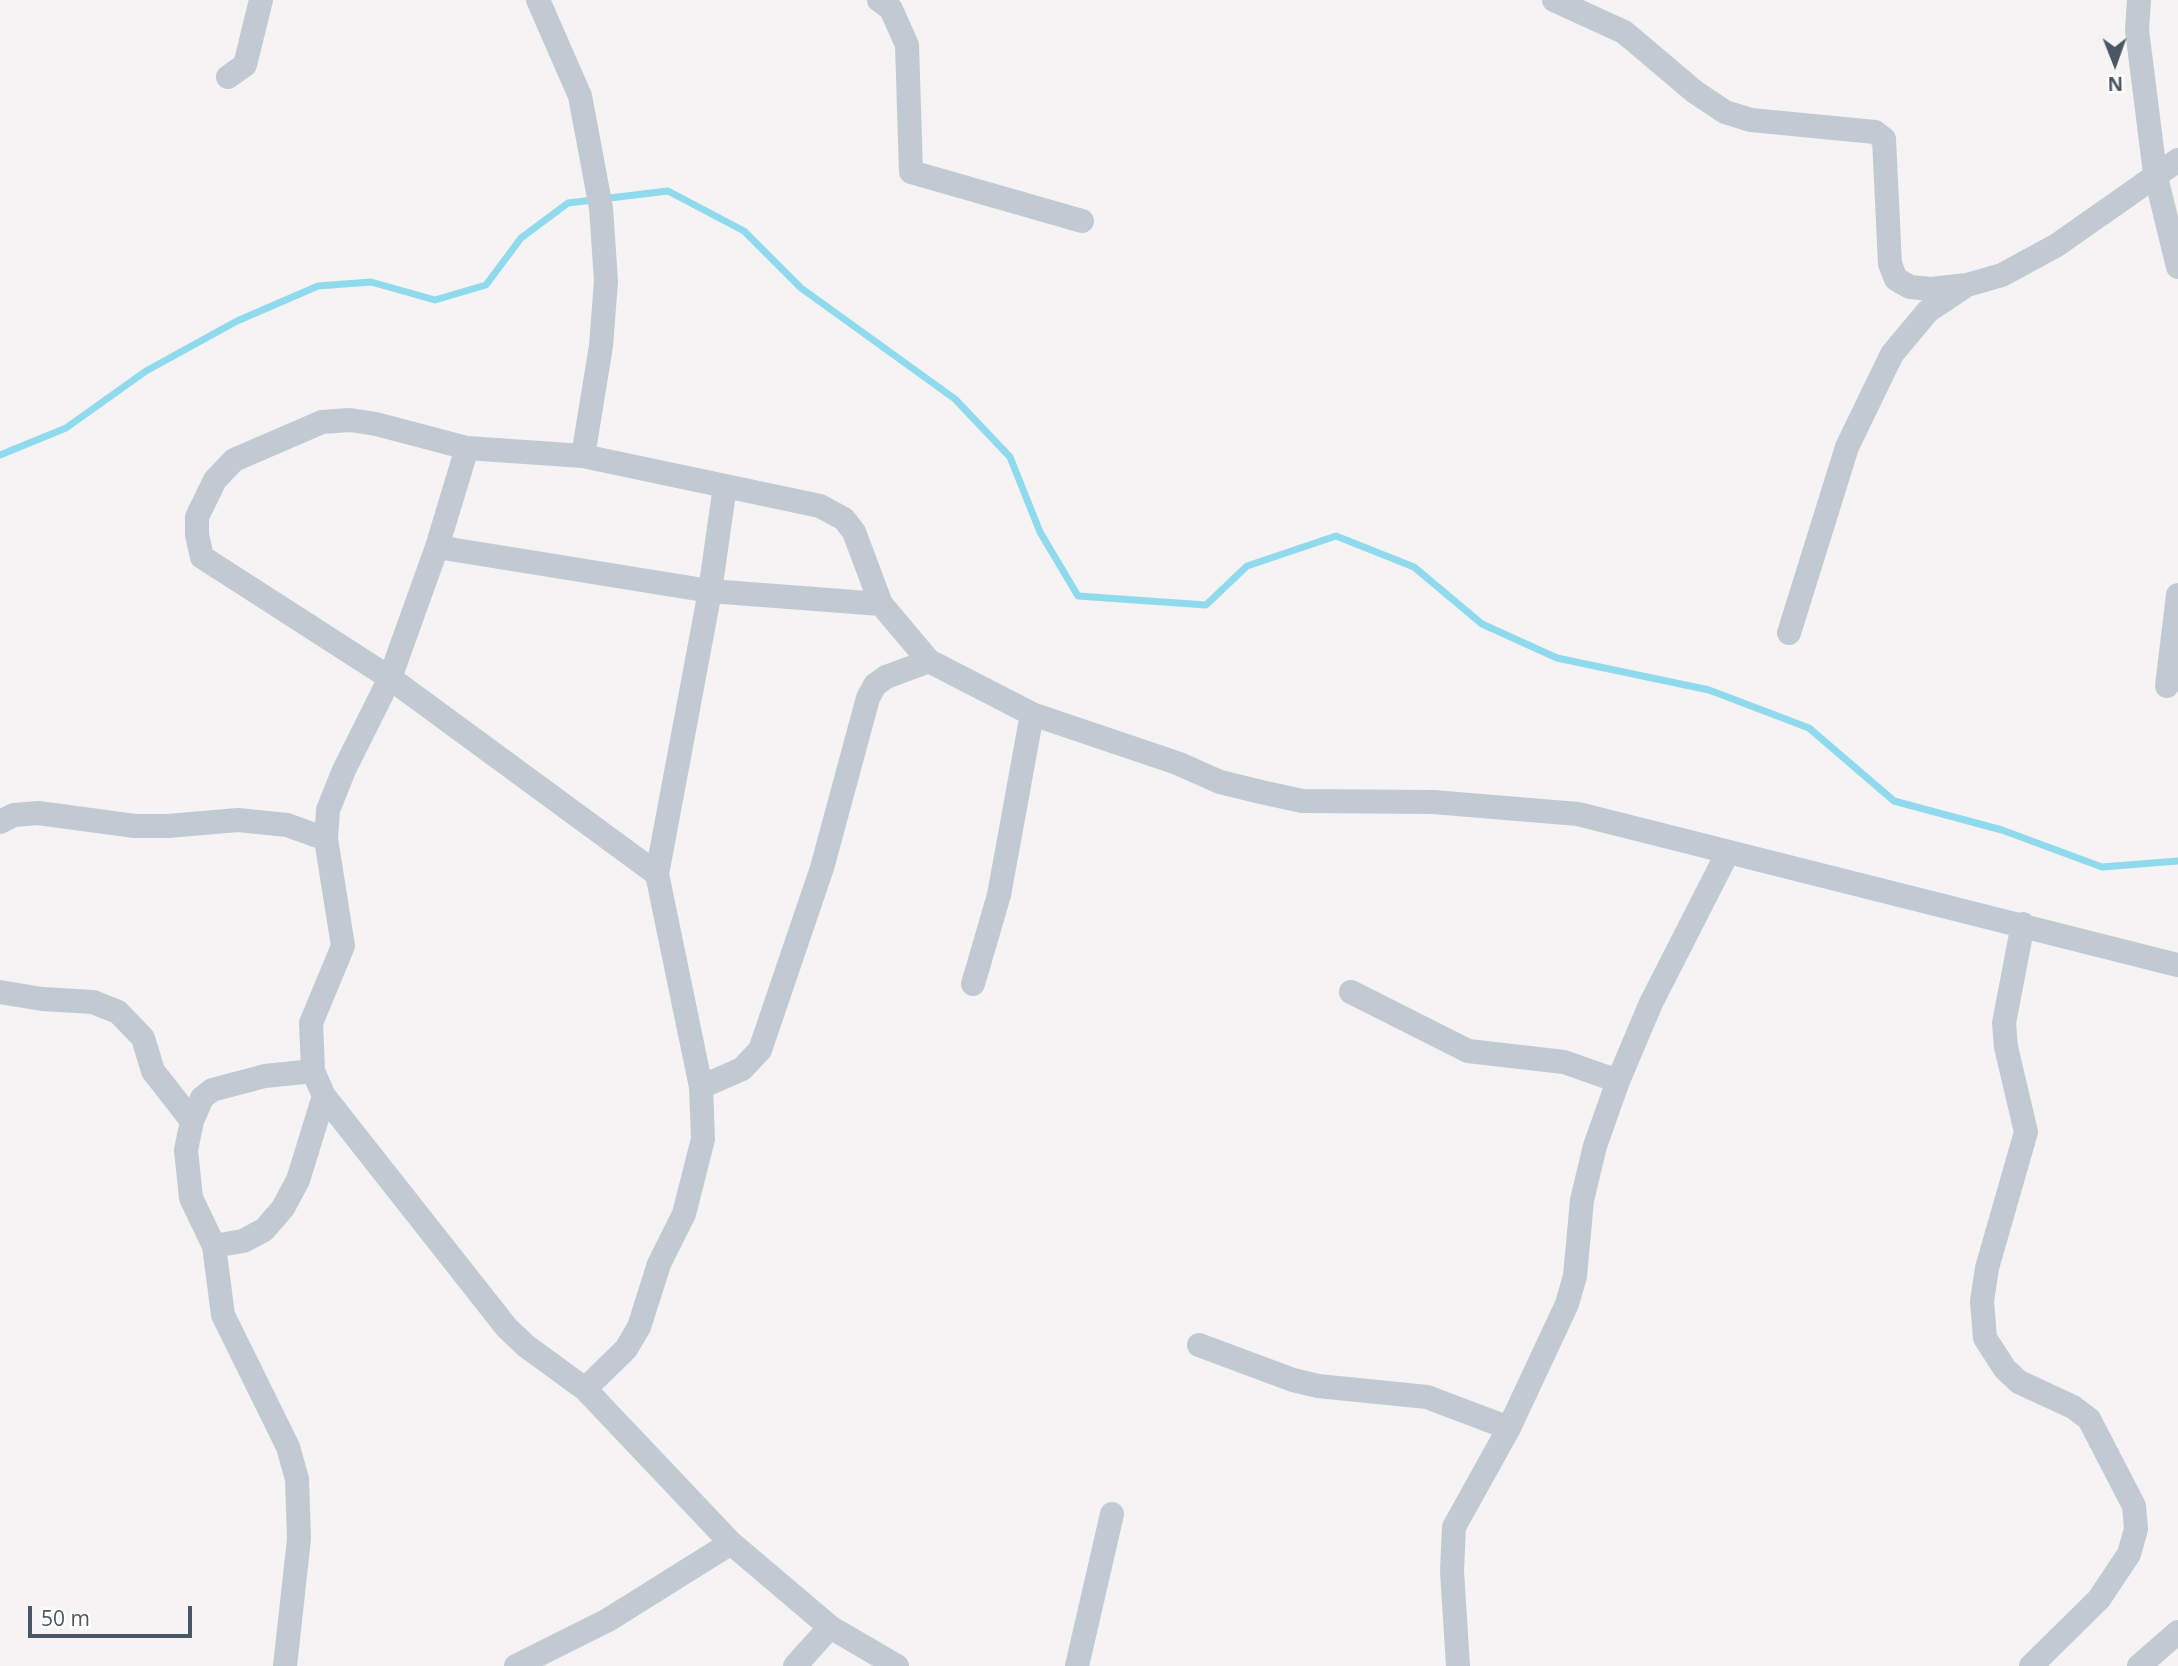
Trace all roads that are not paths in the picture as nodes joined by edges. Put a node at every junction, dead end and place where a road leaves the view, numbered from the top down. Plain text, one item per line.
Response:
1 (261, 0) edge
2 (538, 0) edge
3 (878, 0) edge
4 (1554, 0) edge
5 (2139, 0) edge
6 (228, 77) dead end
7 (2178, 160) edge
8 (2155, 173) junction
9 (1082, 221) dead end
10 (2178, 267) edge
11 (1967, 285) junction
12 (467, 448) junction
13 (583, 456) junction
14 (725, 486) junction
15 (437, 547) junction
16 (710, 591) junction
17 (2178, 595) edge
18 (881, 604) junction
19 (1789, 633) dead end
20 (929, 661) junction
21 (390, 678) junction
22 (2167, 686) dead end
23 (1032, 714) junction
24 (0, 822) edge
25 (326, 839) junction
26 (1728, 852) junction
27 (657, 874) junction
28 (2023, 924) junction
29 (2178, 965) edge
30 (973, 984) dead end
31 (0, 992) edge
32 (1351, 992) dead end
33 (313, 1071) junction
34 (1618, 1081) junction
35 (701, 1087) junction
36 (324, 1096) junction
37 (192, 1121) junction
38 (214, 1247) junction
39 (1199, 1345) dead end
40 (585, 1389) junction
41 (1508, 1429) junction
42 (1112, 1514) dead end
43 (731, 1543) junction
44 (830, 1627) junction
45 (2178, 1632) edge
46 (285, 1666) edge
47 (516, 1666) edge
48 (795, 1666) edge
49 (897, 1666) edge
50 (1077, 1666) edge
51 (1458, 1666) edge
52 (2031, 1666) edge
53 (2139, 1666) edge

1 - 6 street
2 - 13 street
3 - 9 street
4 - 11 street
5 - 8 street
7 - 8 street
8 - 10 street
8 - 11 street
11 - 19 street
12 - 13 street
12 - 15 street
12 - 21 street
13 - 14 street
14 - 16 street
14 - 18 street
15 - 16 street
15 - 21 street
16 - 18 street
16 - 27 street
17 - 22 street
18 - 20 street
20 - 23 street
20 - 35 street
21 - 25 street
21 - 27 street
23 - 26 street
23 - 30 street
24 - 25 street
25 - 33 street
26 - 28 street
26 - 34 street
27 - 35 street
28 - 29 street
28 - 52 street
31 - 37 street
32 - 34 street
33 - 36 street
33 - 37 street
34 - 41 street
35 - 40 street
36 - 38 street
36 - 40 street
37 - 38 street
38 - 46 street
39 - 41 street
40 - 43 street
41 - 51 street
42 - 50 street
43 - 44 street
43 - 47 street
44 - 48 street
44 - 49 street
45 - 53 street

